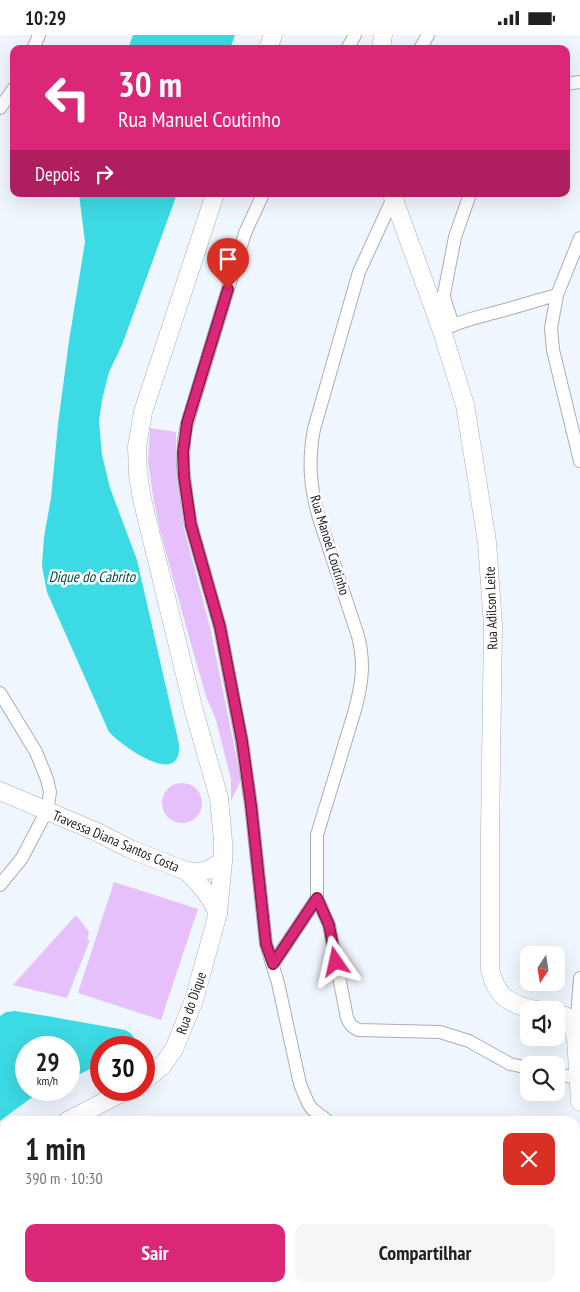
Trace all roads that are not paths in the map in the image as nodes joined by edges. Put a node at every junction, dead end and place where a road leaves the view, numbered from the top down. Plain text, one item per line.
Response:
1 (10, 94) edge
2 (0, 108) edge
3 (214, 197) edge
4 (262, 197) edge
5 (392, 197) edge
6 (392, 197) edge
7 (469, 197) edge
8 (580, 238) edge
9 (557, 295) junction
10 (447, 328) junction
11 (580, 461) edge
12 (0, 693) edge
13 (0, 791) edge
14 (46, 811) junction
15 (223, 861) junction
16 (186, 871) junction
17 (0, 885) edge
18 (317, 898) junction
19 (218, 913) junction
20 (273, 964) junction
21 (580, 978) edge
22 (520, 1006) edge
23 (565, 1016) edge
24 (576, 1038) junction
25 (520, 1066) edge
26 (155, 1072) edge
27 (565, 1076) edge
28 (578, 1078) junction
29 (106, 1101) edge
30 (580, 1102) edge
31 (77, 1116) edge
32 (321, 1116) edge

1 - 2 street
3 - 15 street, Rua do Dique
4 - 20 street
5 - 10 street, Rua Adilson Leite
6 - 18 street, Rua Manoel Coutinho
7 - 10 street
8 - 9 street
9 - 10 street
9 - 11 street
10 - 22 street, Rua Adilson Leite
12 - 14 street
13 - 14 street, Travessa Diana Santos Costa
14 - 16 street, Travessa Diana Santos Costa
14 - 17 street
15 - 16 street, Travessa Diana Santos Costa
15 - 19 street, Rua do Dique
16 - 19 street, Travessa Diana Santos Costa
18 - 20 street
18 - 25 street
19 - 26 street, Rua do Dique
20 - 32 street
21 - 24 street
23 - 24 street
24 - 28 street
27 - 28 street
28 - 30 street
29 - 31 street

